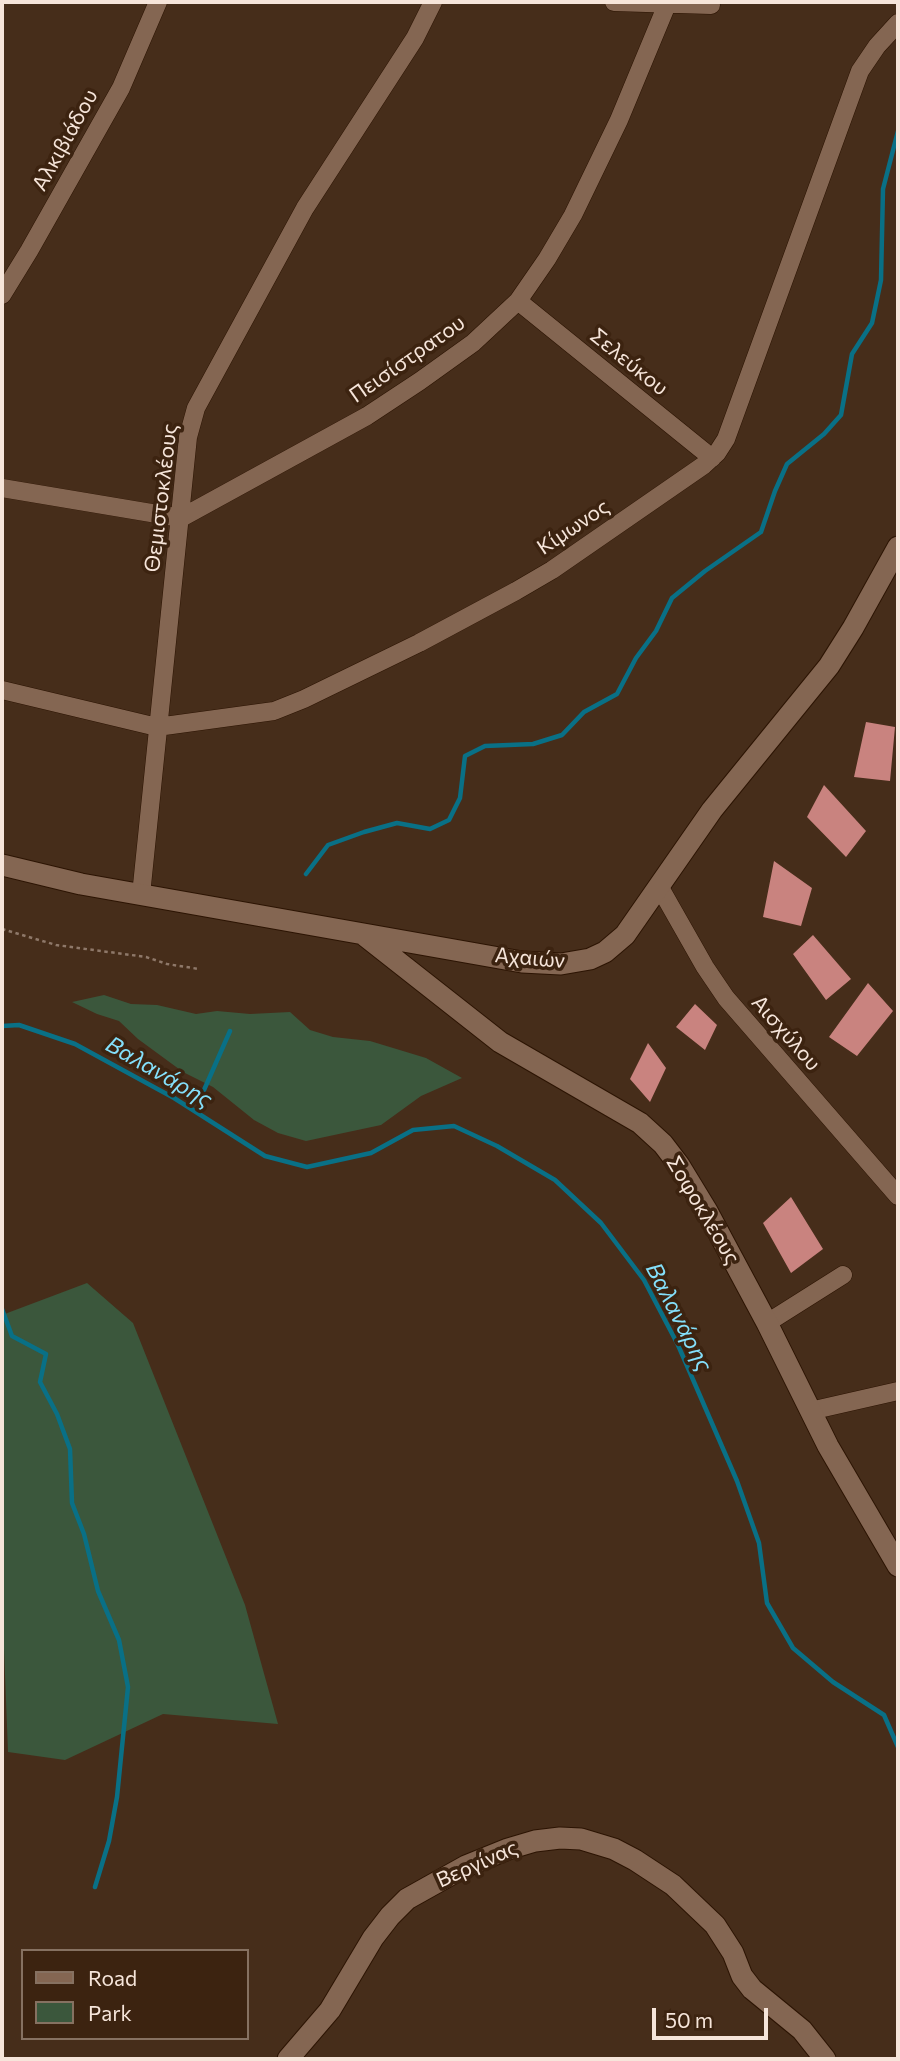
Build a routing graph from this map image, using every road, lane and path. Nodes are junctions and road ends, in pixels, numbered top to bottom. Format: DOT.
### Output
graph roads {
  1 [pos="158,2"];
  2 [pos="433,2"];
  3 [pos="614,2"];
  4 [pos="667,3"];
  5 [pos="711,5"];
  6 [pos="898,23"];
  7 [pos="2,295"];
  8 [pos="519,301"];
  9 [pos="712,458"];
  10 [pos="2,488"];
  11 [pos="181,519"];
  12 [pos="898,547"];
  13 [pos="2,690"];
  14 [pos="157,727"];
  15 [pos="2,865"];
  16 [pos="659,886"];
  17 [pos="141,895"];
  18 [pos="2,929"];
  19 [pos="360,932"];
  20 [pos="199,969"];
  21 [pos="898,1196"];
  22 [pos="843,1275"];
  23 [pos="767,1323"];
  24 [pos="898,1391"];
  25 [pos="810,1411"];
  26 [pos="898,1566"];
  27 [pos="288,2059"];
  28 [pos="825,2059"];
  1 -- 7 [label="street, Αλκιβιάδου"];
  2 -- 11 [label="street, Θεμιστοκλέους"];
  3 -- 4 [label="street"];
  4 -- 5 [label="street"];
  4 -- 8 [label="street, Πεισίστρατου"];
  6 -- 9 [label="street, Κίμωνος"];
  8 -- 9 [label="street, Σελεύκου"];
  8 -- 11 [label="street, Πεισίστρατου"];
  9 -- 14 [label="street, Κίμωνος"];
  10 -- 11 [label="street"];
  11 -- 14 [label="street, Θεμιστοκλέους"];
  12 -- 16 [label="street, Αχαιών"];
  13 -- 14 [label="street, Κίμωνος"];
  14 -- 17 [label="street, Θεμιστοκλέους"];
  15 -- 17 [label="street, Αχαιών"];
  16 -- 19 [label="street, Αχαιών"];
  16 -- 21 [label="street, Αισχύλου"];
  17 -- 19 [label="street, Αχαιών"];
  18 -- 20 [label="path"];
  19 -- 23 [label="street, Σοφοκλέους"];
  22 -- 23 [label="street"];
  23 -- 25 [label="street, Σοφοκλέους"];
  24 -- 25 [label="street"];
  25 -- 26 [label="street, Σοφοκλέους"];
  27 -- 28 [label="street, Βεργίνας"];
}
